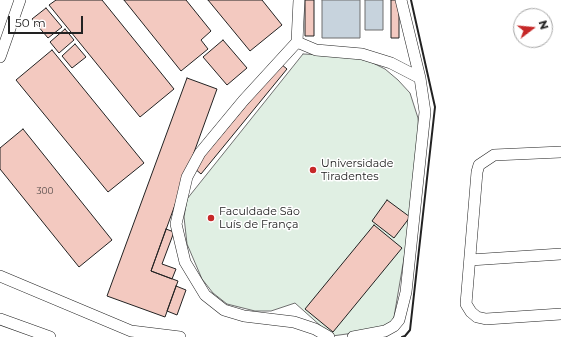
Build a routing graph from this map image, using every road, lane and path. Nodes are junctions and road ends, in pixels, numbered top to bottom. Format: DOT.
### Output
graph roads {
  1 [pos="20,0"];
  2 [pos="300,0"];
  3 [pos="401,0"];
  4 [pos="297,42"];
  5 [pos="0,57"];
  6 [pos="420,78"];
  7 [pos="561,152"];
  8 [pos="561,254"];
  9 [pos="470,260"];
  10 [pos="0,276"];
  11 [pos="561,314"];
  12 [pos="0,319"];
  13 [pos="130,334"];
  14 [pos="50,337"];
  15 [pos="180,337"];
  16 [pos="330,337"];
  17 [pos="352,337"];
  1 -- 5 [label="lane"];
  2 -- 4 [label="lane"];
  3 -- 6 [label="lane"];
  4 -- 6 [label="lane"];
  4 -- 16 [label="lane"];
  6 -- 17 [label="lane"];
  7 -- 9 [label="lane"];
  8 -- 9 [label="lane"];
  9 -- 11 [label="lane"];
  10 -- 13 [label="lane"];
  12 -- 14 [label="lane"];
  13 -- 15 [label="lane"];
}
